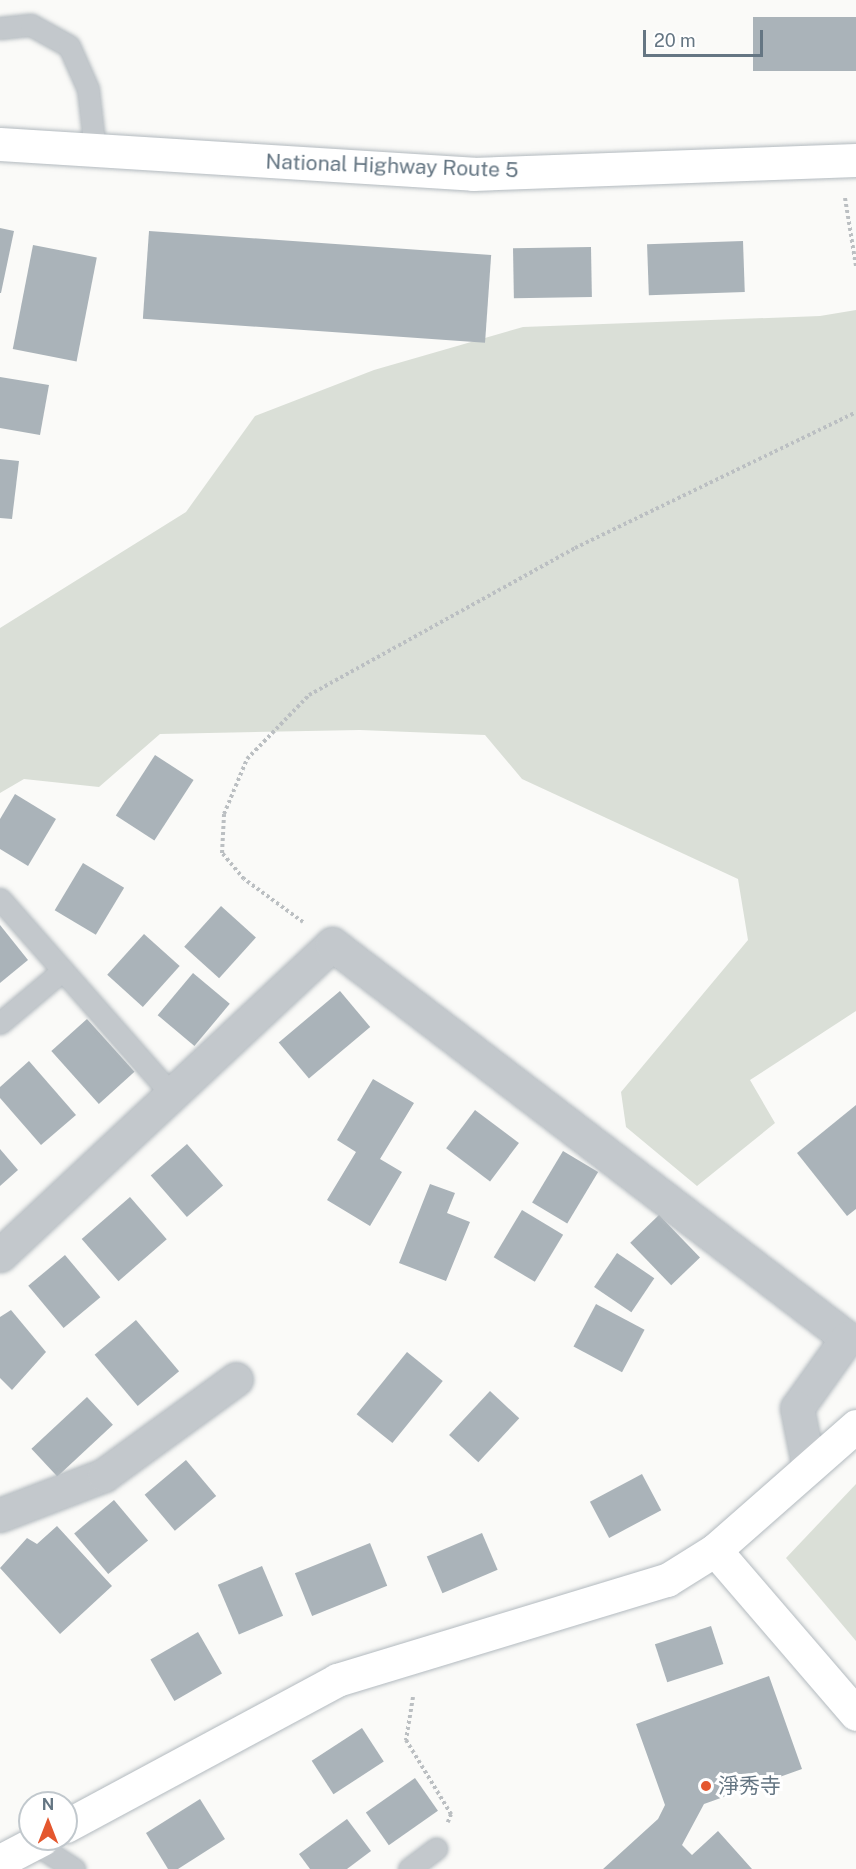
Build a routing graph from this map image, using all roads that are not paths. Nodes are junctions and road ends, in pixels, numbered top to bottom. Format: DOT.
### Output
graph roads {
  1 [pos="0,28"];
  2 [pos="0,144"];
  3 [pos="95,150"];
  4 [pos="848,161"];
  5 [pos="0,899"];
  6 [pos="63,970"];
  7 [pos="0,1023"];
  8 [pos="174,1097"];
  9 [pos="0,1255"];
  10 [pos="236,1379"];
  11 [pos="856,1426"];
  12 [pos="808,1468"];
  13 [pos="0,1515"];
  14 [pos="715,1550"];
  15 [pos="856,1714"];
  16 [pos="78,1820"];
  17 [pos="436,1849"];
  18 [pos="19,1851"];
  19 [pos="51,1851"];
  20 [pos="0,1861"];
  21 [pos="74,1869"];
  22 [pos="409,1869"];
  1 -- 3 [label="lane"];
  2 -- 3 [label="main road, National Highway Route 5"];
  3 -- 4 [label="main road, National Highway Route 5"];
  5 -- 6 [label="lane"];
  6 -- 7 [label="lane"];
  6 -- 8 [label="lane"];
  8 -- 9 [label="street"];
  8 -- 12 [label="street"];
  10 -- 13 [label="street"];
  11 -- 12 [label="main road"];
  12 -- 14 [label="main road"];
  14 -- 15 [label="main road"];
  14 -- 16 [label="main road"];
  17 -- 22 [label="lane"];
  18 -- 20 [label="main road"];
  19 -- 21 [label="lane"];
}
